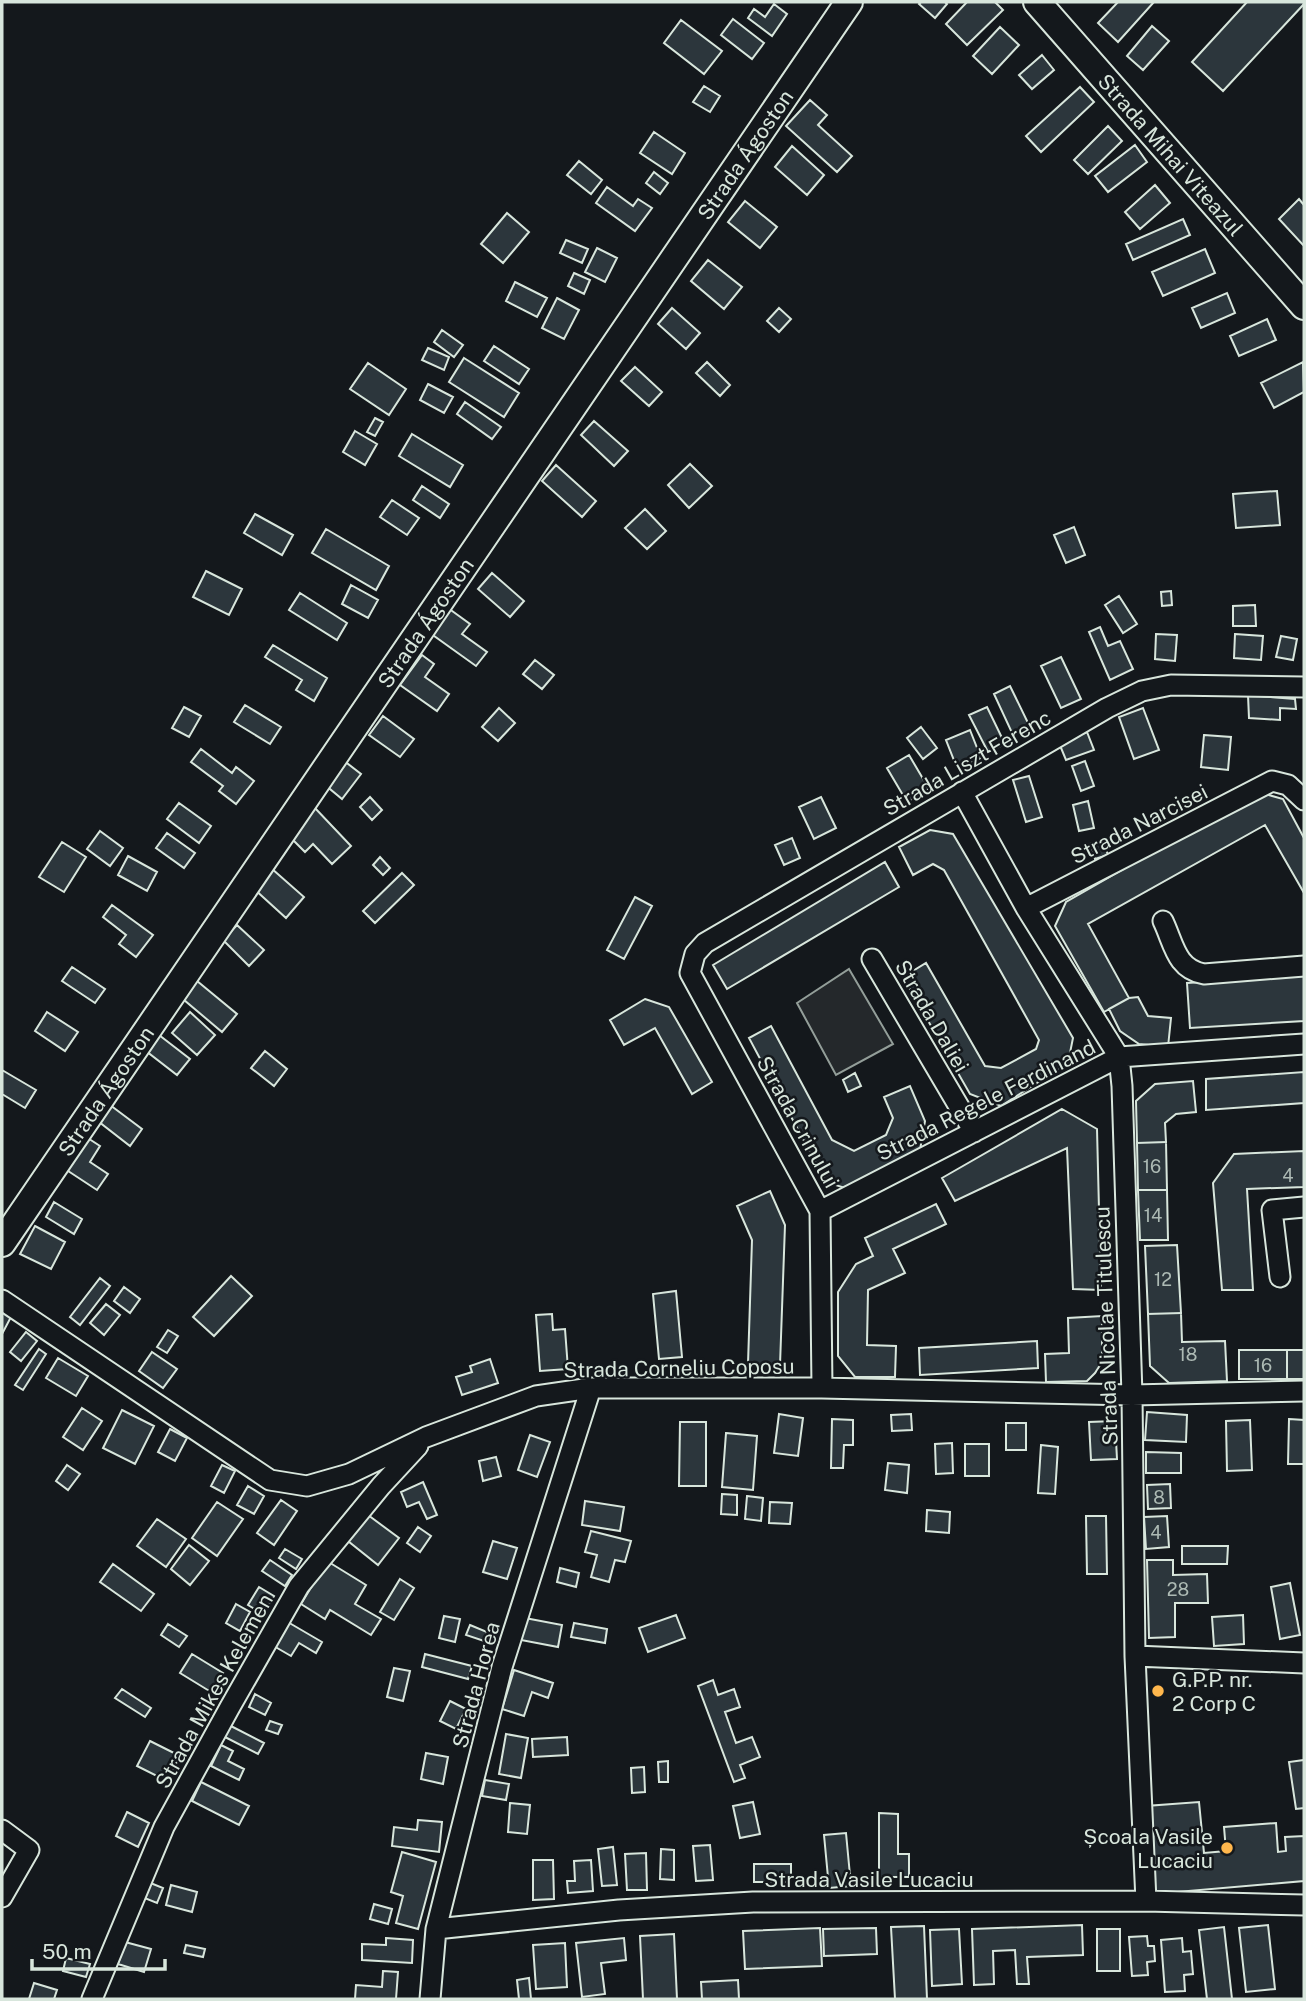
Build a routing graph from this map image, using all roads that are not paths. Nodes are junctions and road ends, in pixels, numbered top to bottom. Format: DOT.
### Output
graph roads {
  1 [pos="849,2"];
  2 [pos="1037,2"];
  3 [pos="1304,306"];
  4 [pos="1304,687"];
  5 [pos="962,792"];
  6 [pos="1304,800"];
  7 [pos="1026,908"];
  8 [pos="1163,921"];
  9 [pos="872,959"];
  10 [pos="1304,966"];
  11 [pos="690,973"];
  12 [pos="1304,1044"];
  13 [pos="1119,1057"];
  14 [pos="974,1132"];
  15 [pos="1304,1207"];
  16 [pos="820,1211"];
  17 [pos="2,1243"];
  18 [pos="1280,1277"];
  19 [pos="2,1300"];
  20 [pos="591,1388"];
  21 [pos="822,1388"];
  22 [pos="1304,1391"];
  23 [pos="1132,1395"];
  24 [pos="426,1437"];
  25 [pos="1135,1656"];
  26 [pos="1304,1663"];
  27 [pos="2,1830"];
  28 [pos="2,1897"];
  29 [pos="1146,1902"];
  30 [pos="1304,1905"];
  31 [pos="436,1929"];
  32 [pos="92,1999"];
  33 [pos="430,1999"];
  1 -- 17 [label="main road, Strada Ágoston"];
  2 -- 3 [label="main road, Strada Mihai Viteazul"];
  4 -- 5 [label="street, Strada Liszt Ferenc"];
  5 -- 7 [label="street, Strada Nicolae Titulescu"];
  5 -- 11 [label="street, Strada Liszt Ferenc"];
  6 -- 7 [label="street, Strada Narcisei"];
  7 -- 13 [label="street, Strada Nicolae Titulescu"];
  8 -- 10 [label="street"];
  9 -- 14 [label="street, Strada Daliei"];
  11 -- 16 [label="street, Strada Crinului"];
  12 -- 13 [label="street, Strada Regele Ferdinand"];
  13 -- 14 [label="street, Strada Regele Ferdinand"];
  13 -- 23 [label="street, Strada Nicolae Titulescu"];
  14 -- 16 [label="street, Strada Regele Ferdinand"];
  15 -- 18 [label="street"];
  16 -- 21 [label="street, Strada Crinului"];
  19 -- 24 [label="street, Strada Corneliu Coposu"];
  20 -- 21 [label="street, Strada Corneliu Coposu"];
  20 -- 24 [label="street, Strada Corneliu Coposu"];
  20 -- 31 [label="street, Strada Horea"];
  21 -- 23 [label="street, Strada Corneliu Coposu"];
  22 -- 23 [label="street, Strada Corneliu Coposu"];
  23 -- 25 [label="street, Strada Nicolae Titulescu"];
  24 -- 32 [label="street, Strada Mikes Kelemen"];
  25 -- 26 [label="street"];
  25 -- 29 [label="street, Strada Nicolae Titulescu"];
  27 -- 28 [label="street"];
  29 -- 30 [label="street, Strada Vasile Lucaciu"];
  29 -- 31 [label="street, Strada Vasile Lucaciu"];
  31 -- 33 [label="street, Strada Horea"];
}
